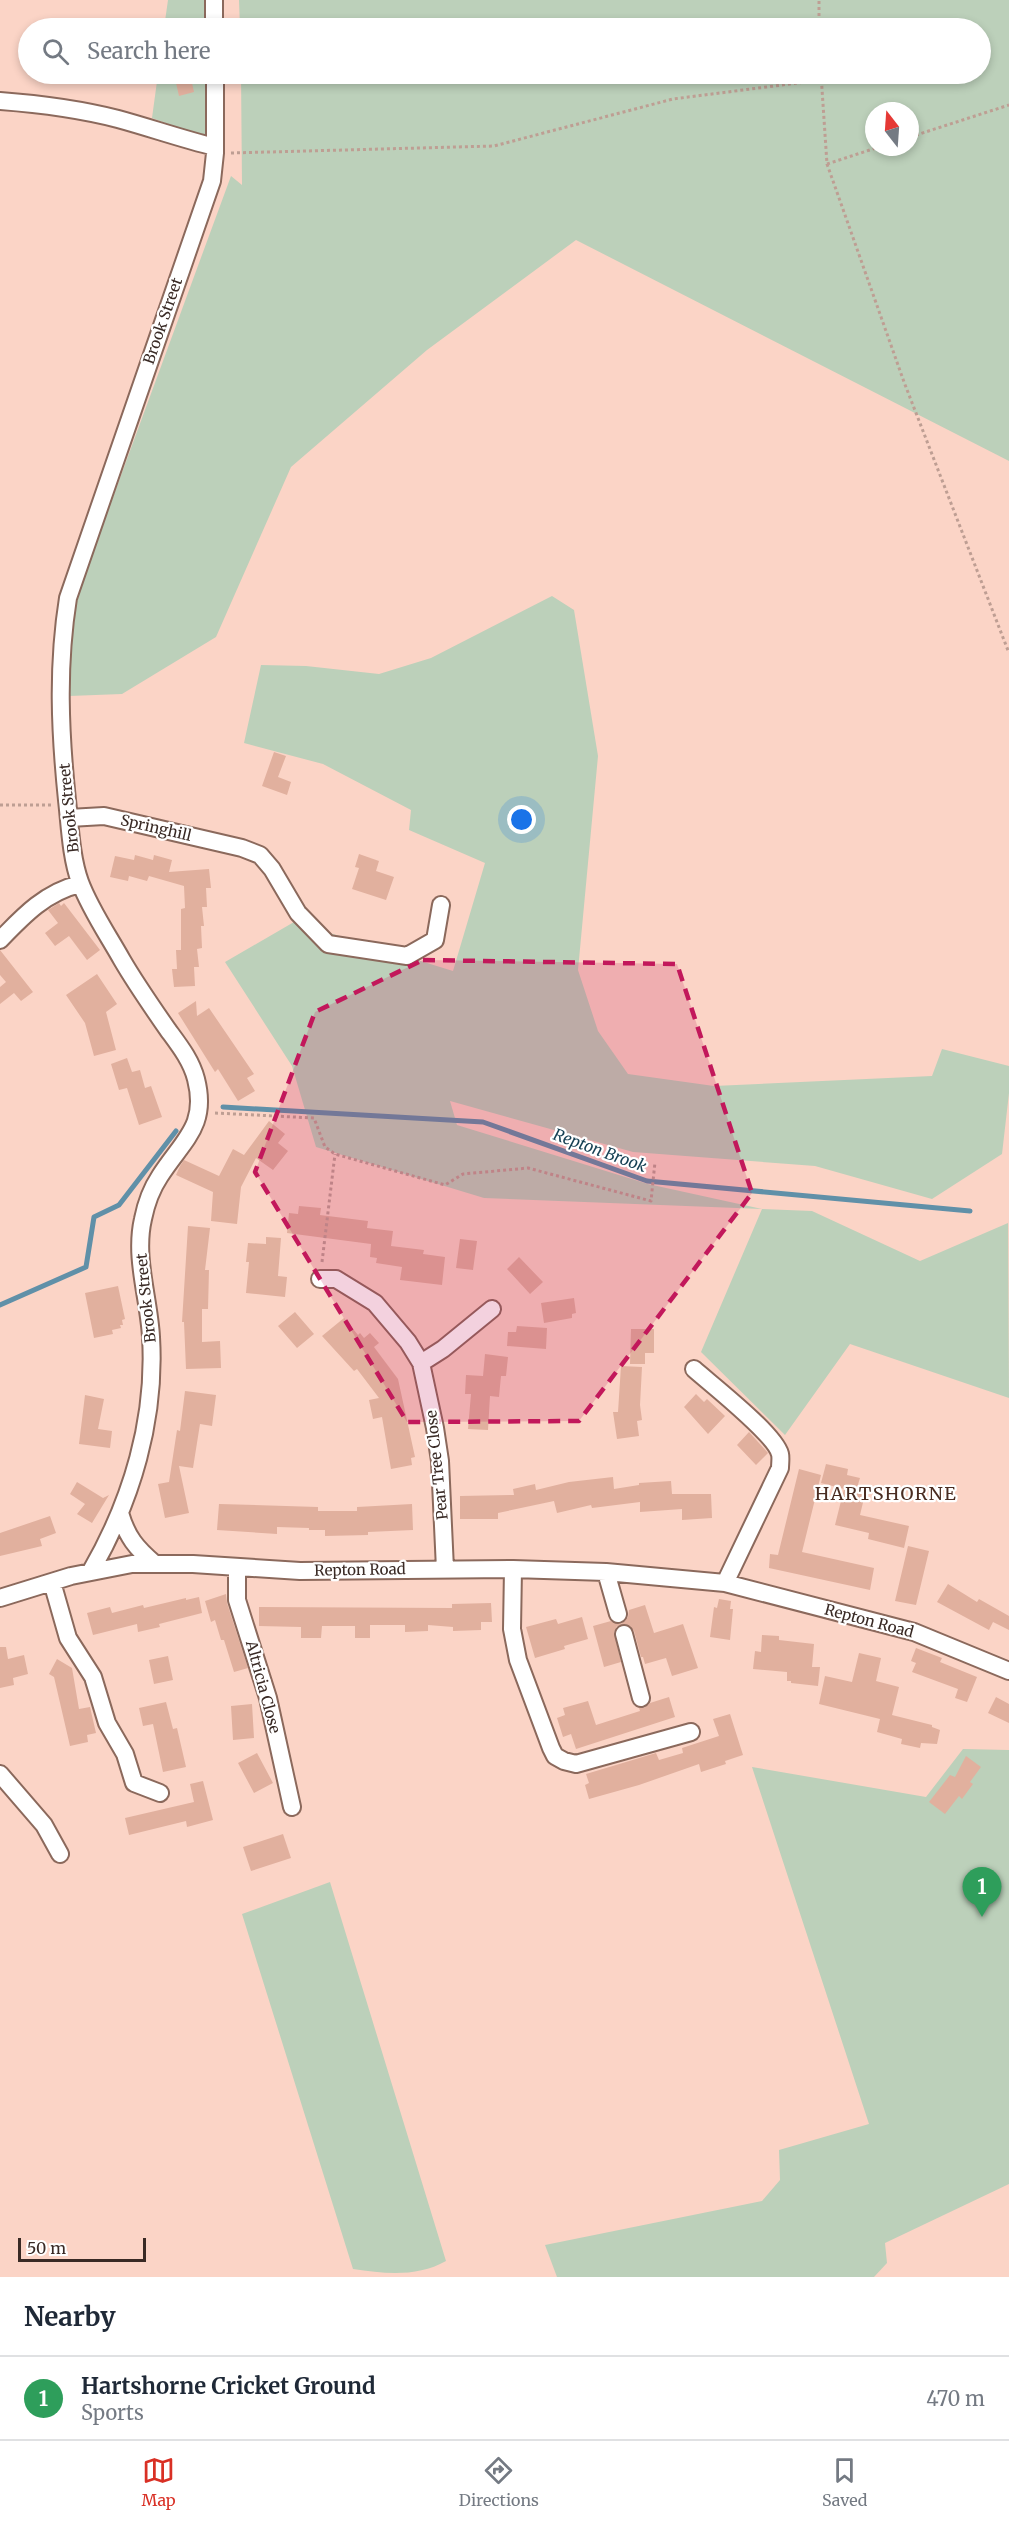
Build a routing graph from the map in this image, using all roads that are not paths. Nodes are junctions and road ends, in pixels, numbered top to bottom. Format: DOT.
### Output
graph roads {
  1 [pos="214,0"];
  2 [pos="214,18"];
  3 [pos="215,84"];
  4 [pos="0,101"];
  5 [pos="215,150"];
  6 [pos="68,812"];
  7 [pos="80,884"];
  8 [pos="441,905"];
  9 [pos="0,940"];
  10 [pos="320,1279"];
  11 [pos="492,1309"];
  12 [pos="421,1363"];
  13 [pos="694,1369"];
  14 [pos="120,1513"];
  15 [pos="155,1564"];
  16 [pos="237,1568"];
  17 [pos="445,1569"];
  18 [pos="513,1569"];
  19 [pos="91,1571"];
  20 [pos="606,1572"];
  21 [pos="52,1582"];
  22 [pos="725,1583"];
  23 [pos="0,1598"];
  24 [pos="618,1614"];
  25 [pos="624,1634"];
  26 [pos="1009,1671"];
  27 [pos="641,1698"];
  28 [pos="691,1732"];
  29 [pos="0,1774"];
  30 [pos="160,1793"];
  31 [pos="292,1807"];
  32 [pos="60,1854"];
  1 -- 2 [label="street"];
  3 -- 5 [label="street, Brook Street"];
  4 -- 5 [label="street"];
  5 -- 6 [label="street, Brook Street"];
  6 -- 7 [label="street, Brook Street"];
  6 -- 8 [label="street, Springhill"];
  7 -- 9 [label="street"];
  7 -- 14 [label="street, Brook Street"];
  10 -- 12 [label="street, Pear Tree Close"];
  11 -- 12 [label="street"];
  12 -- 17 [label="street, Pear Tree Close"];
  13 -- 22 [label="street"];
  14 -- 15 [label="street"];
  14 -- 19 [label="street, Brook Street"];
  15 -- 16 [label="street, Repton Road"];
  15 -- 19 [label="street, Repton Road"];
  16 -- 17 [label="street, Repton Road"];
  16 -- 31 [label="street, Altricia Close"];
  17 -- 18 [label="street, Repton Road"];
  18 -- 20 [label="street, Repton Road"];
  18 -- 28 [label="street"];
  19 -- 21 [label="street, Repton Road"];
  20 -- 22 [label="street, Repton Road"];
  20 -- 24 [label="street"];
  21 -- 23 [label="street, Repton Road"];
  21 -- 30 [label="street"];
  22 -- 26 [label="street, Repton Road"];
  25 -- 27 [label="street"];
  29 -- 32 [label="street"];
}
